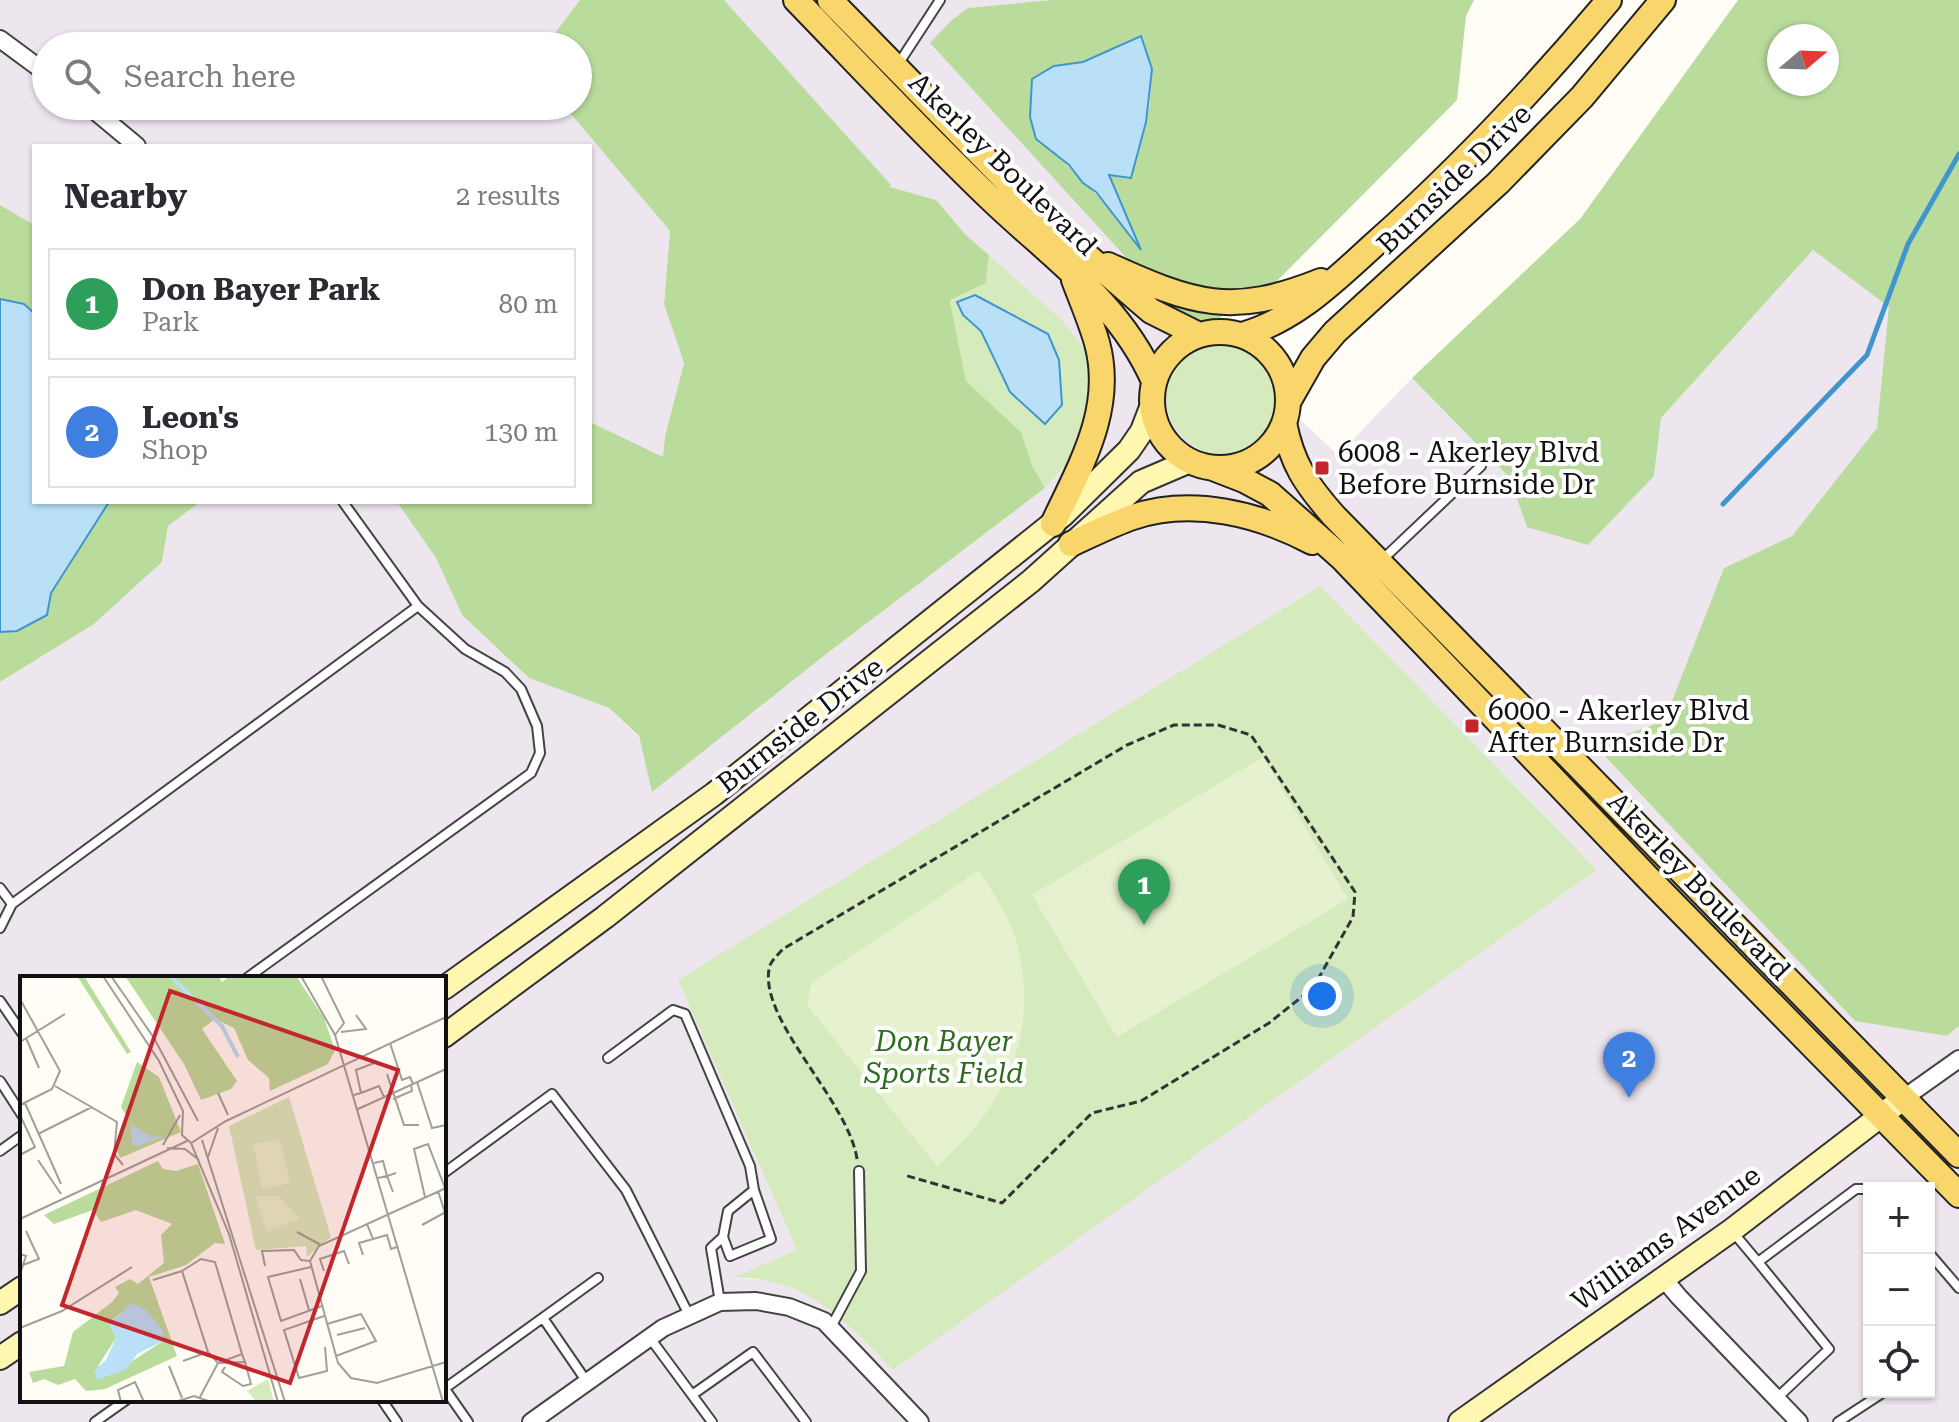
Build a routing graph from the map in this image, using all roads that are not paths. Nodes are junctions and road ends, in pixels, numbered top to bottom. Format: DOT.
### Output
graph roads {
  1 [pos="796,0"];
  2 [pos="830,0"];
  3 [pos="940,0"];
  4 [pos="1609,0"];
  5 [pos="1663,0"];
  6 [pos="0,39"];
  7 [pos="32,63"];
  8 [pos="895,69"];
  9 [pos="106,120"];
  10 [pos="135,144"];
  11 [pos="1079,265"];
  12 [pos="1346,270"];
  13 [pos="1199,335"];
  14 [pos="1242,335"];
  15 [pos="1153,393"];
  16 [pos="1286,413"];
  17 [pos="1201,465"];
  18 [pos="1481,466"];
  19 [pos="344,504"];
  20 [pos="1053,524"];
  21 [pos="1071,544"];
  22 [pos="1342,558"];
  23 [pos="1380,563"];
  24 [pos="418,606"];
  25 [pos="0,888"];
  26 [pos="12,904"];
  27 [pos="0,928"];
  28 [pos="250,976"];
  29 [pos="446,987"];
  30 [pos="0,1001"];
  31 [pos="20,1030"];
  32 [pos="446,1035"];
  33 [pos="608,1058"];
  34 [pos="1959,1059"];
  35 [pos="0,1081"];
  36 [pos="3,1092"];
  37 [pos="1904,1098"];
  38 [pos="20,1113"];
  39 [pos="1881,1116"];
  40 [pos="20,1136"];
  41 [pos="0,1151"];
  42 [pos="1959,1155"];
  43 [pos="859,1171"];
  44 [pos="446,1172"];
  45 [pos="1863,1189"];
  46 [pos="754,1190"];
  47 [pos="1959,1195"];
  48 [pos="1732,1230"];
  49 [pos="723,1237"];
  50 [pos="1930,1254"];
  51 [pos="1758,1262"];
  52 [pos="598,1278"];
  53 [pos="1663,1278"];
  54 [pos="1959,1288"];
  55 [pos="20,1289"];
  56 [pos="720,1302"];
  57 [pos="0,1303"];
  58 [pos="689,1315"];
  59 [pos="543,1318"];
  60 [pos="830,1329"];
  61 [pos="649,1338"];
  62 [pos="20,1344"];
  63 [pos="0,1358"];
  64 [pos="587,1382"];
  65 [pos="446,1388"];
  66 [pos="446,1392"];
  67 [pos="692,1395"];
  68 [pos="1875,1398"];
  69 [pos="1776,1399"];
  70 [pos="123,1402"];
  71 [pos="383,1402"];
  72 [pos="95,1422"];
  73 [pos="397,1422"];
  74 [pos="468,1422"];
  75 [pos="531,1422"];
  76 [pos="712,1422"];
  77 [pos="806,1422"];
  78 [pos="920,1422"];
  79 [pos="1460,1422"];
  80 [pos="1799,1422"];
  81 [pos="1838,1422"];
  1 -- 11 [label="main road, Akerley Boulevard"];
  2 -- 8 [label="main road, Akerley Boulevard"];
  3 -- 8 [label="lane"];
  4 -- 12 [label="main road, Burnside Drive"];
  5 -- 16 [label="main road, Burnside Drive"];
  6 -- 7 [label="street"];
  8 -- 11 [label="main road, Akerley Boulevard"];
  9 -- 10 [label="street"];
  11 -- 12 [label="main road"];
  11 -- 13 [label="main road, Akerley Boulevard"];
  11 -- 15 [label="main road, Akerley Boulevard"];
  11 -- 20 [label="main road"];
  12 -- 14 [label="main road, Burnside Drive"];
  13 -- 14 [label="main road"];
  13 -- 15 [label="main road"];
  14 -- 16 [label="main road"];
  15 -- 17 [label="main road"];
  15 -- 20 [label="main road, Burnside Drive"];
  16 -- 17 [label="main road"];
  16 -- 23 [label="main road, Akerley Boulevard"];
  17 -- 21 [label="main road, Burnside Drive"];
  17 -- 22 [label="main road, Akerley Boulevard"];
  18 -- 23 [label="lane"];
  19 -- 24 [label="lane"];
  20 -- 29 [label="main road, Burnside Drive"];
  21 -- 22 [label="main road"];
  21 -- 32 [label="main road, Burnside Drive"];
  22 -- 39 [label="main road, Akerley Boulevard"];
  23 -- 37 [label="main road, Akerley Boulevard"];
  24 -- 26 [label="lane"];
  24 -- 28 [label="lane"];
  25 -- 26 [label="lane"];
  26 -- 27 [label="lane"];
  30 -- 31 [label="lane"];
  33 -- 46 [label="lane"];
  34 -- 37 [label="street"];
  35 -- 36 [label="lane"];
  36 -- 38 [label="lane"];
  37 -- 39 [label="main road, Williams Avenue"];
  37 -- 42 [label="main road, Akerley Boulevard"];
  39 -- 47 [label="main road, Akerley Boulevard"];
  39 -- 48 [label="main road, Williams Avenue"];
  40 -- 41 [label="lane"];
  43 -- 60 [label="lane"];
  44 -- 58 [label="lane"];
  45 -- 51 [label="lane"];
  46 -- 49 [label="lane"];
  46 -- 49 [label="lane"];
  48 -- 51 [label="lane"];
  48 -- 53 [label="main road, Williams Avenue"];
  49 -- 56 [label="lane"];
  50 -- 54 [label="lane"];
  51 -- 69 [label="lane"];
  52 -- 59 [label="lane"];
  53 -- 69 [label="street"];
  53 -- 79 [label="main road, Williams Avenue"];
  55 -- 57 [label="main road"];
  56 -- 58 [label="street"];
  56 -- 60 [label="street"];
  58 -- 61 [label="street"];
  59 -- 64 [label="lane"];
  59 -- 65 [label="lane"];
  60 -- 78 [label="street"];
  61 -- 64 [label="street"];
  61 -- 67 [label="lane"];
  62 -- 63 [label="main road"];
  64 -- 75 [label="street"];
  66 -- 74 [label="lane"];
  67 -- 76 [label="lane"];
  67 -- 77 [label="lane"];
  68 -- 81 [label="lane"];
  69 -- 80 [label="street"];
  70 -- 72 [label="lane"];
  71 -- 73 [label="lane"];
}
